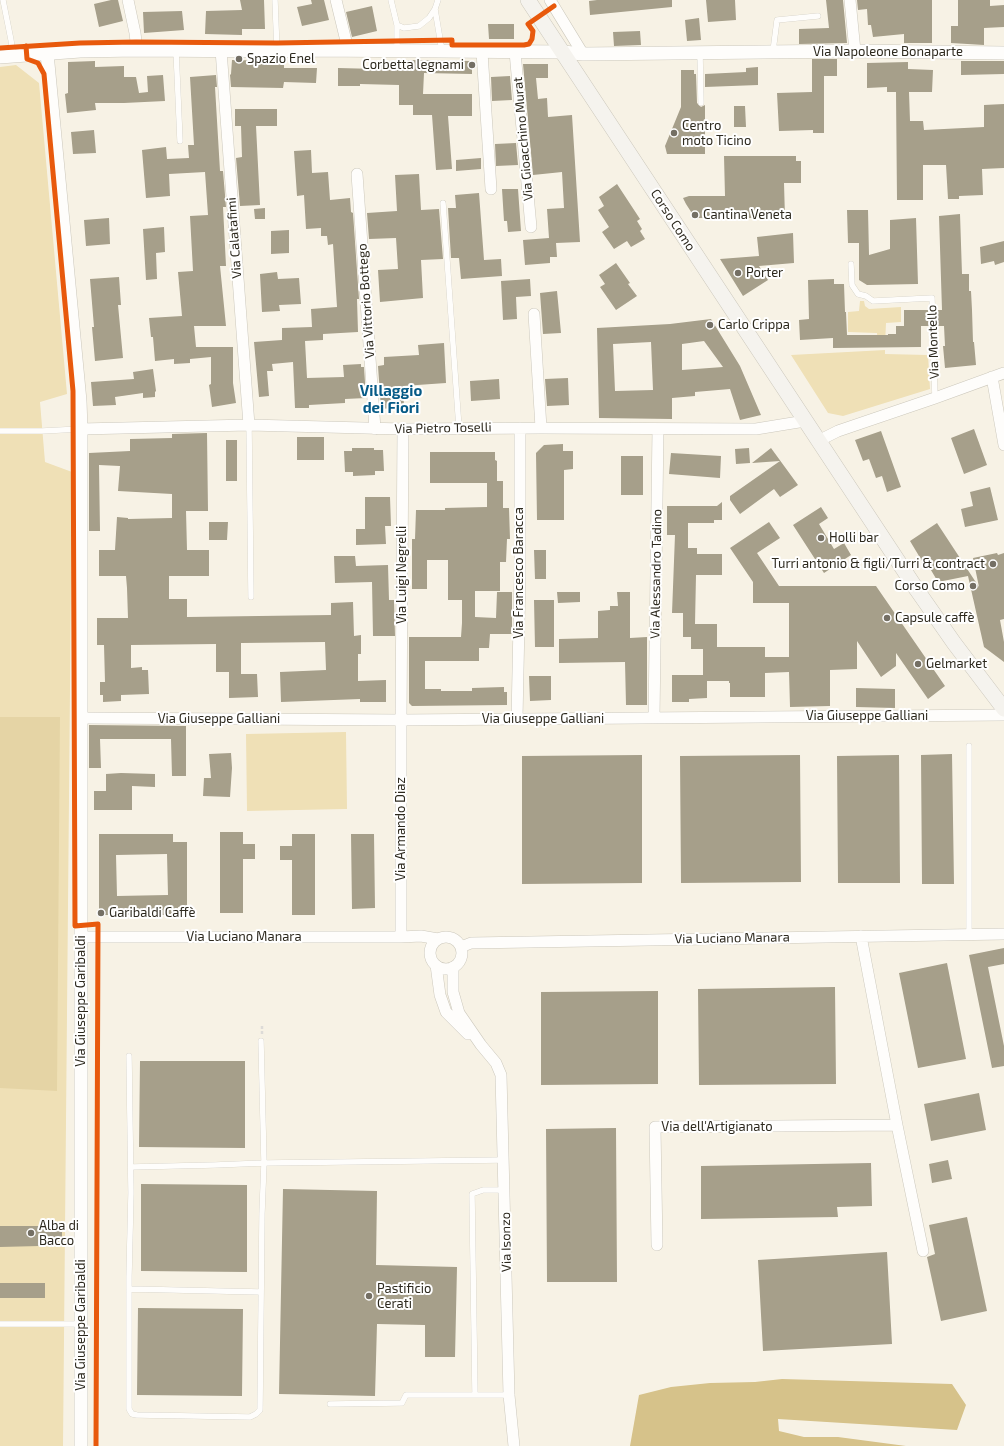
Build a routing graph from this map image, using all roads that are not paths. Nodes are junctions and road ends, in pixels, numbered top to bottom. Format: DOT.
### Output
graph roads {
  1 [pos="3,0"];
  2 [pos="128,0"];
  3 [pos="275,0"];
  4 [pos="336,0"];
  5 [pos="391,0"];
  6 [pos="438,0"];
  7 [pos="528,0"];
  8 [pos="550,0"];
  9 [pos="850,0"];
  10 [pos="435,10"];
  11 [pos="818,16"];
  12 [pos="397,25"];
  13 [pos="137,50"];
  14 [pos="176,50"];
  15 [pos="221,50"];
  16 [pos="346,50"];
  17 [pos="277,51"];
  18 [pos="397,51"];
  19 [pos="773,51"];
  20 [pos="855,51"];
  21 [pos="442,52"];
  22 [pos="482,52"];
  23 [pos="515,52"];
  24 [pos="563,52"];
  25 [pos="700,52"];
  26 [pos="47,53"];
  27 [pos="1004,53"];
  28 [pos="584,54"];
  29 [pos="6,56"];
  30 [pos="701,102"];
  31 [pos="180,141"];
  32 [pos="357,174"];
  33 [pos="491,189"];
  34 [pos="443,203"];
  35 [pos="531,227"];
  36 [pos="851,264"];
  37 [pos="534,314"];
  38 [pos="1004,373"];
  39 [pos="992,377"];
  40 [pos="935,398"];
  41 [pos="806,421"];
  42 [pos="249,425"];
  43 [pos="375,428"];
  44 [pos="458,428"];
  45 [pos="520,428"];
  46 [pos="541,428"];
  47 [pos="81,429"];
  48 [pos="403,429"];
  49 [pos="658,429"];
  50 [pos="0,431"];
  51 [pos="818,441"];
  52 [pos="1004,445"];
  53 [pos="251,596"];
  54 [pos="1004,709"];
  55 [pos="1004,715"];
  56 [pos="82,718"];
  57 [pos="654,718"];
  58 [pos="517,719"];
  59 [pos="400,720"];
  60 [pos="969,746"];
  61 [pos="969,934"];
  62 [pos="1004,934"];
  63 [pos="861,936"];
  64 [pos="81,937"];
  65 [pos="404,937"];
  66 [pos="438,939"];
  67 [pos="461,948"];
  68 [pos="430,954"];
  69 [pos="436,966"];
  70 [pos="453,967"];
  71 [pos="261,1041"];
  72 [pos="481,1045"];
  73 [pos="129,1056"];
  74 [pos="897,1125"];
  75 [pos="504,1160"];
  76 [pos="264,1163"];
  77 [pos="131,1167"];
  78 [pos="505,1190"];
  79 [pos="657,1245"];
  80 [pos="923,1251"];
  81 [pos="129,1289"];
  82 [pos="261,1292"];
  83 [pos="0,1324"];
  84 [pos="81,1324"];
  85 [pos="475,1394"];
  86 [pos="509,1395"];
  87 [pos="330,1404"];
  88 [pos="80,1446"];
  89 [pos="514,1446"];
  1 -- 29 [label="lane, Via Napoleone Bonaparte"];
  2 -- 13 [label="street"];
  3 -- 17 [label="lane"];
  4 -- 16 [label="street"];
  5 -- 12 [label="lane"];
  6 -- 10 [label="lane"];
  7 -- 24 [label="main road, Corso Como"];
  8 -- 28 [label="street"];
  9 -- 20 [label="street"];
  10 -- 12 [label="lane"];
  10 -- 21 [label="lane"];
  11 -- 19 [label="lane"];
  12 -- 18 [label="lane"];
  13 -- 14 [label="street, Via Napoleone Bonaparte"];
  13 -- 26 [label="street, Via Napoleone Bonaparte"];
  14 -- 15 [label="street, Via Napoleone Bonaparte"];
  14 -- 31 [label="lane"];
  15 -- 17 [label="street, Via Napoleone Bonaparte"];
  15 -- 42 [label="street, Via Calatafimi"];
  16 -- 17 [label="street, Via Napoleone Bonaparte"];
  16 -- 18 [label="street, Via Napoleone Bonaparte"];
  18 -- 21 [label="street, Via Napoleone Bonaparte"];
  19 -- 20 [label="street, Via Napoleone Bonaparte"];
  19 -- 25 [label="street, Via Napoleone Bonaparte"];
  20 -- 27 [label="street, Via Napoleone Bonaparte"];
  21 -- 22 [label="street, Via Napoleone Bonaparte"];
  22 -- 23 [label="street, Via Napoleone Bonaparte"];
  22 -- 33 [label="street"];
  23 -- 24 [label="street, Via Napoleone Bonaparte"];
  23 -- 35 [label="street, Via Gioacchino Murat"];
  24 -- 28 [label="street, Via Napoleone Bonaparte"];
  24 -- 41 [label="main road, Corso Como"];
  25 -- 28 [label="street, Via Napoleone Bonaparte"];
  25 -- 30 [label="lane"];
  26 -- 29 [label="street, Via Napoleone Bonaparte"];
  26 -- 47 [label="street, Via Giuseppe Garibaldi"];
  32 -- 43 [label="street, Via Vittorio Bottego"];
  34 -- 44 [label="lane"];
  36 -- 40 [label="lane, Via Montello"];
  37 -- 46 [label="street"];
  38 -- 39 [label="street"];
  39 -- 40 [label="street"];
  39 -- 52 [label="street"];
  40 -- 51 [label="street"];
  41 -- 49 [label="street, Via Pietro Toselli"];
  41 -- 51 [label="main road, Corso Como"];
  42 -- 43 [label="street, Via Pietro Toselli"];
  42 -- 47 [label="street, Via Pietro Toselli"];
  42 -- 53 [label="lane"];
  43 -- 48 [label="street, Via Pietro Toselli"];
  44 -- 45 [label="street, Via Pietro Toselli"];
  44 -- 48 [label="street, Via Pietro Toselli"];
  45 -- 46 [label="street, Via Pietro Toselli"];
  45 -- 58 [label="street, Via Francesco Baracca"];
  46 -- 49 [label="street, Via Pietro Toselli"];
  47 -- 50 [label="lane"];
  47 -- 56 [label="street, Via Giuseppe Garibaldi"];
  48 -- 59 [label="street, Via Luigi Negrelli"];
  49 -- 57 [label="street, Via Alessandro Tadino"];
  51 -- 54 [label="main road, Corso Como"];
  55 -- 57 [label="street, Via Giuseppe Galliani"];
  56 -- 59 [label="street, Via Giuseppe Galliani"];
  56 -- 64 [label="street, Via Giuseppe Garibaldi"];
  57 -- 58 [label="street, Via Giuseppe Galliani"];
  58 -- 59 [label="street, Via Giuseppe Galliani"];
  59 -- 65 [label="street, Via Armando Diaz"];
  60 -- 61 [label="lane"];
  61 -- 62 [label="street, Via Luciano Manara"];
  61 -- 63 [label="street, Via Luciano Manara"];
  63 -- 67 [label="street, Via Luciano Manara"];
  63 -- 74 [label="street"];
  64 -- 65 [label="street, Via Luciano Manara"];
  64 -- 84 [label="street, Via Giuseppe Garibaldi"];
  65 -- 66 [label="street, Via Luciano Manara"];
  65 -- 68 [label="street"];
  66 -- 67 [label="street"];
  66 -- 68 [label="street"];
  67 -- 70 [label="street"];
  68 -- 69 [label="street"];
  69 -- 70 [label="street"];
  69 -- 72 [label="street, Via Isonzo"];
  70 -- 72 [label="street, Via Isonzo"];
  71 -- 76 [label="lane"];
  72 -- 75 [label="street, Via Isonzo"];
  73 -- 77 [label="lane"];
  74 -- 79 [label="street, Via dell'Artigianato"];
  74 -- 80 [label="street"];
  75 -- 76 [label="lane"];
  75 -- 78 [label="street, Via Isonzo"];
  76 -- 77 [label="lane"];
  76 -- 82 [label="lane"];
  77 -- 81 [label="lane"];
  78 -- 85 [label="lane"];
  78 -- 86 [label="street, Via Isonzo"];
  81 -- 82 [label="lane"];
  81 -- 82 [label="lane"];
  83 -- 84 [label="lane"];
  84 -- 88 [label="street, Via Giuseppe Garibaldi"];
  85 -- 86 [label="lane"];
  85 -- 87 [label="lane"];
  86 -- 89 [label="street, Via Isonzo"];
}
